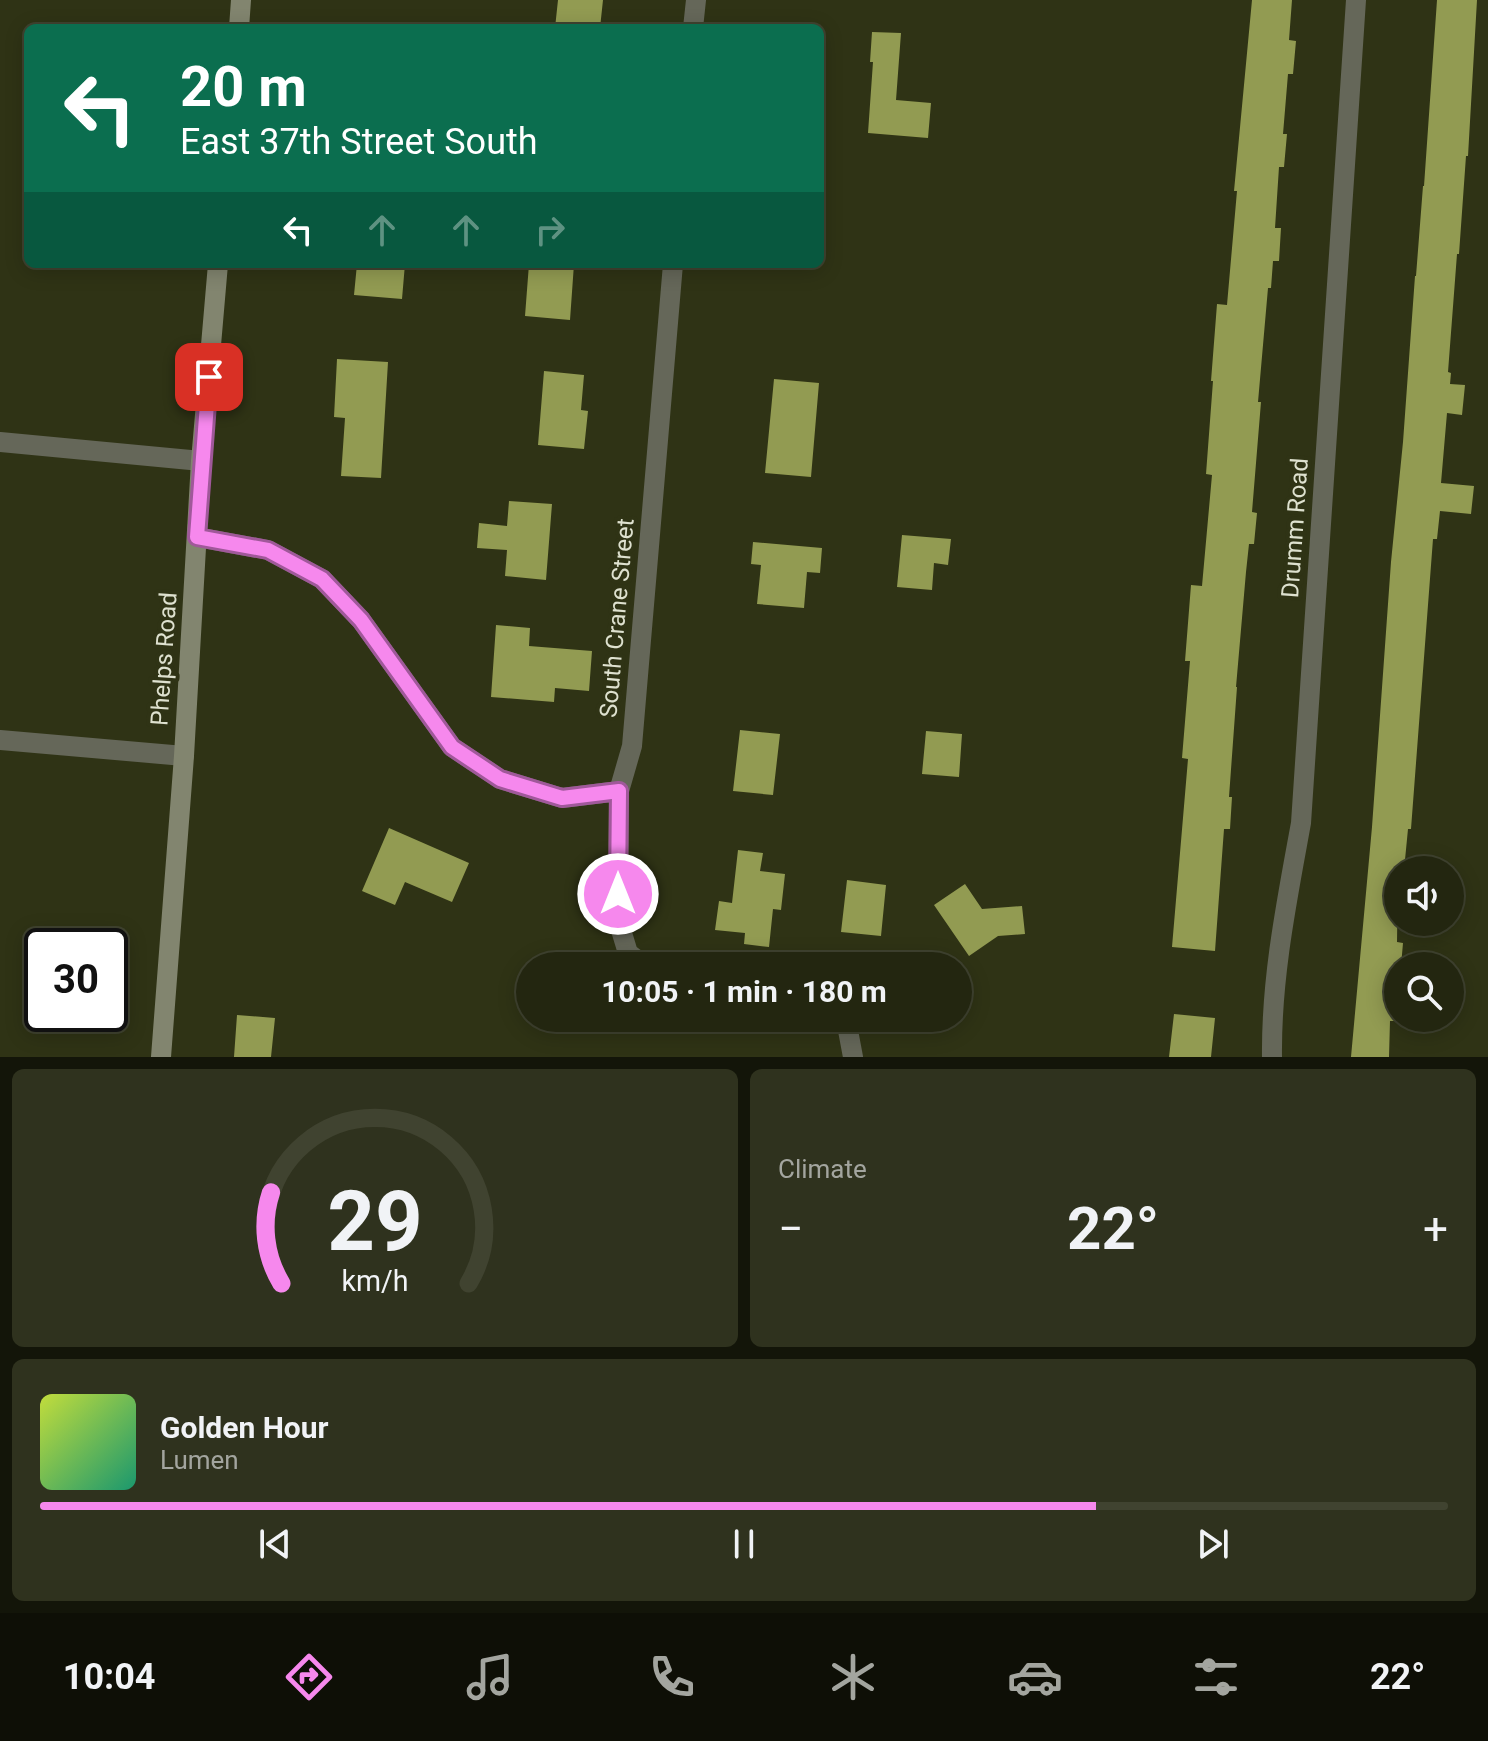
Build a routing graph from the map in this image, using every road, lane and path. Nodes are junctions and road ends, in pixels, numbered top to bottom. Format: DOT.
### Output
graph roads {
  1 [pos="241,0"];
  2 [pos="696,0"];
  3 [pos="1356,0"];
  4 [pos="239,24"];
  5 [pos="693,24"];
  6 [pos="218,268"];
  7 [pos="673,268"];
  8 [pos="0,442"];
  9 [pos="201,461"];
  10 [pos="197,537"];
  11 [pos="0,740"];
  12 [pos="184,756"];
  13 [pos="619,791"];
  14 [pos="628,952"];
  15 [pos="848,1032"];
  16 [pos="161,1057"];
  17 [pos="853,1057"];
  18 [pos="1272,1057"];
  1 -- 4 [label="street"];
  2 -- 5 [label="street"];
  3 -- 18 [label="street, Drumm Road"];
  6 -- 9 [label="street, Phelps Road"];
  7 -- 13 [label="street, South Crane Street"];
  8 -- 9 [label="street"];
  9 -- 10 [label="street, Phelps Road"];
  10 -- 12 [label="street, Phelps Road"];
  10 -- 13 [label="street"];
  11 -- 12 [label="street"];
  12 -- 16 [label="street, Phelps Road"];
  13 -- 14 [label="street, South Crane Street"];
  15 -- 17 [label="street"];
}
